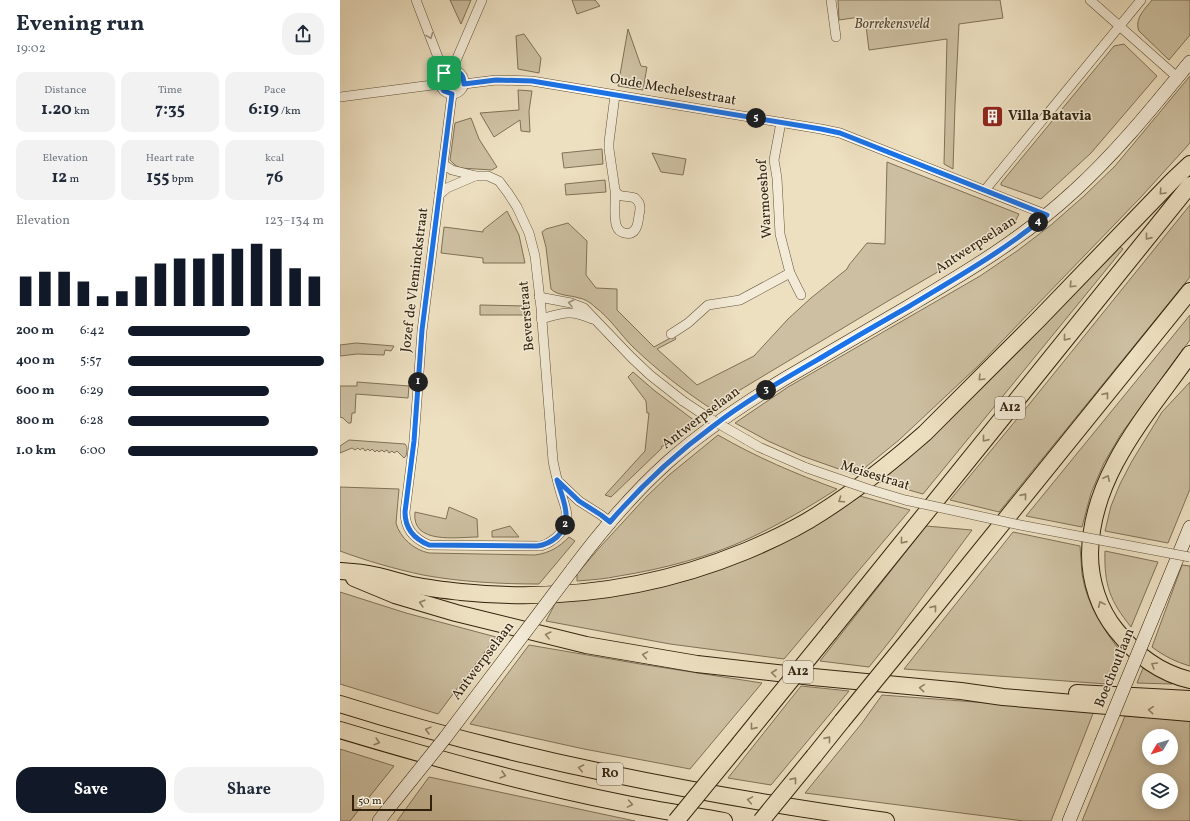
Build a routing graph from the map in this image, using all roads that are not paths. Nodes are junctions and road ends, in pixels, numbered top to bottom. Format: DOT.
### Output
graph roads {
  1 [pos="416,0"];
  2 [pos="482,0"];
  3 [pos="831,0"];
  4 [pos="1090,0"];
  5 [pos="1141,0"];
  6 [pos="1119,27"];
  7 [pos="836,37"];
  8 [pos="1190,62"];
  9 [pos="448,71"];
  10 [pos="1177,77"];
  11 [pos="440,84"];
  12 [pos="464,84"];
  13 [pos="452,94"];
  14 [pos="615,95"];
  15 [pos="340,97"];
  16 [pos="781,122"];
  17 [pos="443,164"];
  18 [pos="1190,164"];
  19 [pos="476,176"];
  20 [pos="1190,185"];
  21 [pos="615,190"];
  22 [pos="985,190"];
  23 [pos="439,195"];
  24 [pos="1047,215"];
  25 [pos="790,273"];
  26 [pos="1190,291"];
  27 [pos="801,294"];
  28 [pos="540,297"];
  29 [pos="541,319"];
  30 [pos="597,321"];
  31 [pos="670,334"];
  32 [pos="1190,354"];
  33 [pos="557,480"];
  34 [pos="405,518"];
  35 [pos="610,522"];
  36 [pos="1190,527"];
  37 [pos="1190,557"];
  38 [pos="340,571"];
  39 [pos="1190,680"];
  40 [pos="961,691"];
  41 [pos="1190,699"];
  42 [pos="340,704"];
  43 [pos="1190,713"];
  44 [pos="340,730"];
  45 [pos="379,821"];
  46 [pos="676,821"];
  47 [pos="724,821"];
  48 [pos="761,821"];
  49 [pos="886,821"];
  50 [pos="1069,821"];
  1 -- 9 [label="street, one-way"];
  2 -- 9 [label="street"];
  3 -- 7 [label="street"];
  4 -- 6 [label="street"];
  5 -- 6 [label="street"];
  6 -- 10 [label="street"];
  6 -- 22 [label="street"];
  8 -- 10 [label="main road, Antwerpselaan"];
  9 -- 11 [label="street"];
  9 -- 12 [label="street"];
  10 -- 24 [label="main road, Antwerpselaan"];
  11 -- 13 [label="street"];
  11 -- 15 [label="street"];
  12 -- 13 [label="street"];
  12 -- 14 [label="street, Oude Mechelsestraat"];
  13 -- 17 [label="street, Jozef de Vleminckstraat"];
  14 -- 16 [label="street, Oude Mechelsestraat"];
  14 -- 21 [label="street"];
  16 -- 22 [label="street, Oude Mechelsestraat"];
  16 -- 25 [label="street, Warmoeshof"];
  17 -- 19 [label="street, Beverstraat"];
  17 -- 23 [label="street, Jozef de Vleminckstraat"];
  18 -- 38 [label="highway, one-way"];
  19 -- 23 [label="street"];
  19 -- 28 [label="street, Beverstraat"];
  20 -- 46 [label="highway, A12, one-way, bridge"];
  21 -- 21 [label="street"];
  22 -- 24 [label="street, Oude Mechelsestraat"];
  23 -- 34 [label="street, Jozef de Vleminckstraat"];
  24 -- 35 [label="main road, Antwerpselaan"];
  25 -- 27 [label="street, Warmoeshof"];
  25 -- 31 [label="street"];
  48 -- 26 [label="highway, one-way, bridge"];
  28 -- 29 [label="street, Beverstraat"];
  30 -- 28 [label="street, Meisestraat, one-way"];
  29 -- 30 [label="street, Meisestraat"];
  29 -- 33 [label="street, Beverstraat"];
  30 -- 37 [label="street, Meisestraat, bridge"];
  39 -- 32 [label="highway, one-way"];
  33 -- 34 [label="street, Beverstraat"];
  33 -- 35 [label="street"];
  35 -- 45 [label="main road, Antwerpselaan, bridge"];
  36 -- 50 [label="main road, Boechoutlaan, bridge"];
  40 -- 38 [label="highway, one-way"];
  40 -- 41 [label="highway"];
  43 -- 40 [label="highway, one-way"];
  49 -- 42 [label="highway, R0, one-way"];
  44 -- 47 [label="highway, R0, one-way"];
}
